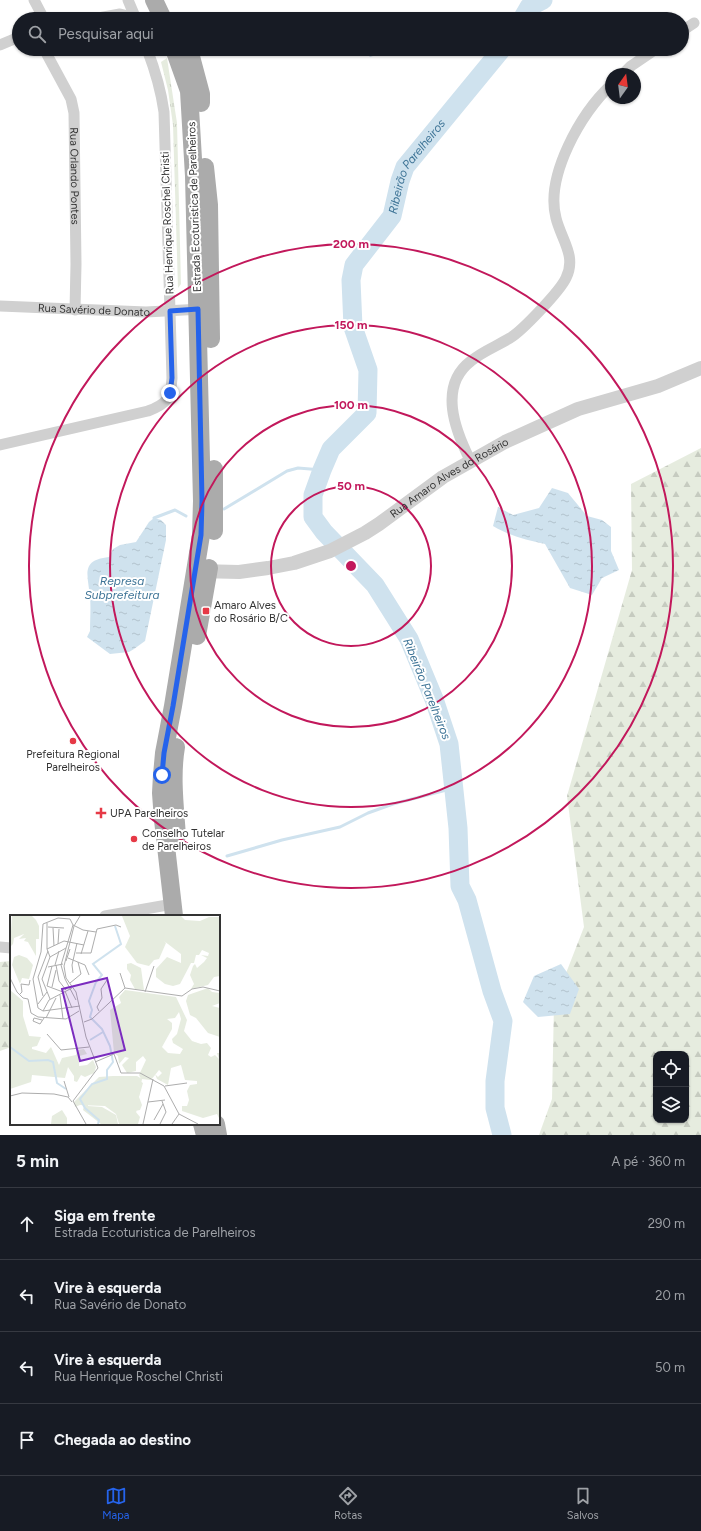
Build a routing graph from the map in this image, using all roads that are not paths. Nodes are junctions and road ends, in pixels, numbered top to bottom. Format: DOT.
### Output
graph roads {
  1 [pos="34,0"];
  2 [pos="128,0"];
  3 [pos="40,12"];
  4 [pos="134,12"];
  5 [pos="694,23"];
  6 [pos="689,26"];
  7 [pos="0,33"];
  8 [pos="9,41"];
  9 [pos="48,56"];
  10 [pos="150,56"];
  11 [pos="176,56"];
  12 [pos="192,56"];
  13 [pos="638,56"];
  14 [pos="646,56"];
  15 [pos="631,66"];
  16 [pos="605,92"];
  17 [pos="0,306"];
  18 [pos="204,309"];
  19 [pos="75,310"];
  20 [pos="170,311"];
  21 [pos="701,368"];
  22 [pos="0,445"];
  23 [pos="470,460"];
  24 [pos="202,571"];
  25 [pos="177,912"];
  26 [pos="123,915"];
  27 [pos="0,947"];
  28 [pos="10,948"];
  29 [pos="202,1125"];
  30 [pos="216,1125"];
  31 [pos="205,1135"];
  32 [pos="218,1135"];
  1 -- 3 [label="street"];
  2 -- 4 [label="street"];
  5 -- 6 [label="street"];
  7 -- 8 [label="street"];
  9 -- 19 [label="street, Rua Orlando Pontes"];
  10 -- 20 [label="street, Rua Henrique Roschel Christi"];
  11 -- 18 [label="main road, Estrada Ecoturistica de Parelheiros"];
  12 -- 18 [label="main road, Estrada Ecoturistica de Parelheiros"];
  13 -- 15 [label="street"];
  14 -- 15 [label="street"];
  16 -- 23 [label="street"];
  17 -- 19 [label="street, Rua Savério de Donato"];
  18 -- 20 [label="street, Rua Savério de Donato"];
  18 -- 24 [label="main road, Estrada Ecoturistica de Parelheiros"];
  19 -- 20 [label="street, Rua Savério de Donato"];
  20 -- 22 [label="street, Rua Henrique Roschel Christi"];
  21 -- 23 [label="street, Rua Amaro Alves do Rosário"];
  23 -- 24 [label="street, Rua Amaro Alves do Rosário"];
  24 -- 25 [label="main road, Estrada Ecoturistica de Parelheiros"];
  25 -- 26 [label="street"];
  27 -- 28 [label="street"];
  29 -- 31 [label="main road"];
  30 -- 32 [label="main road"];
}
